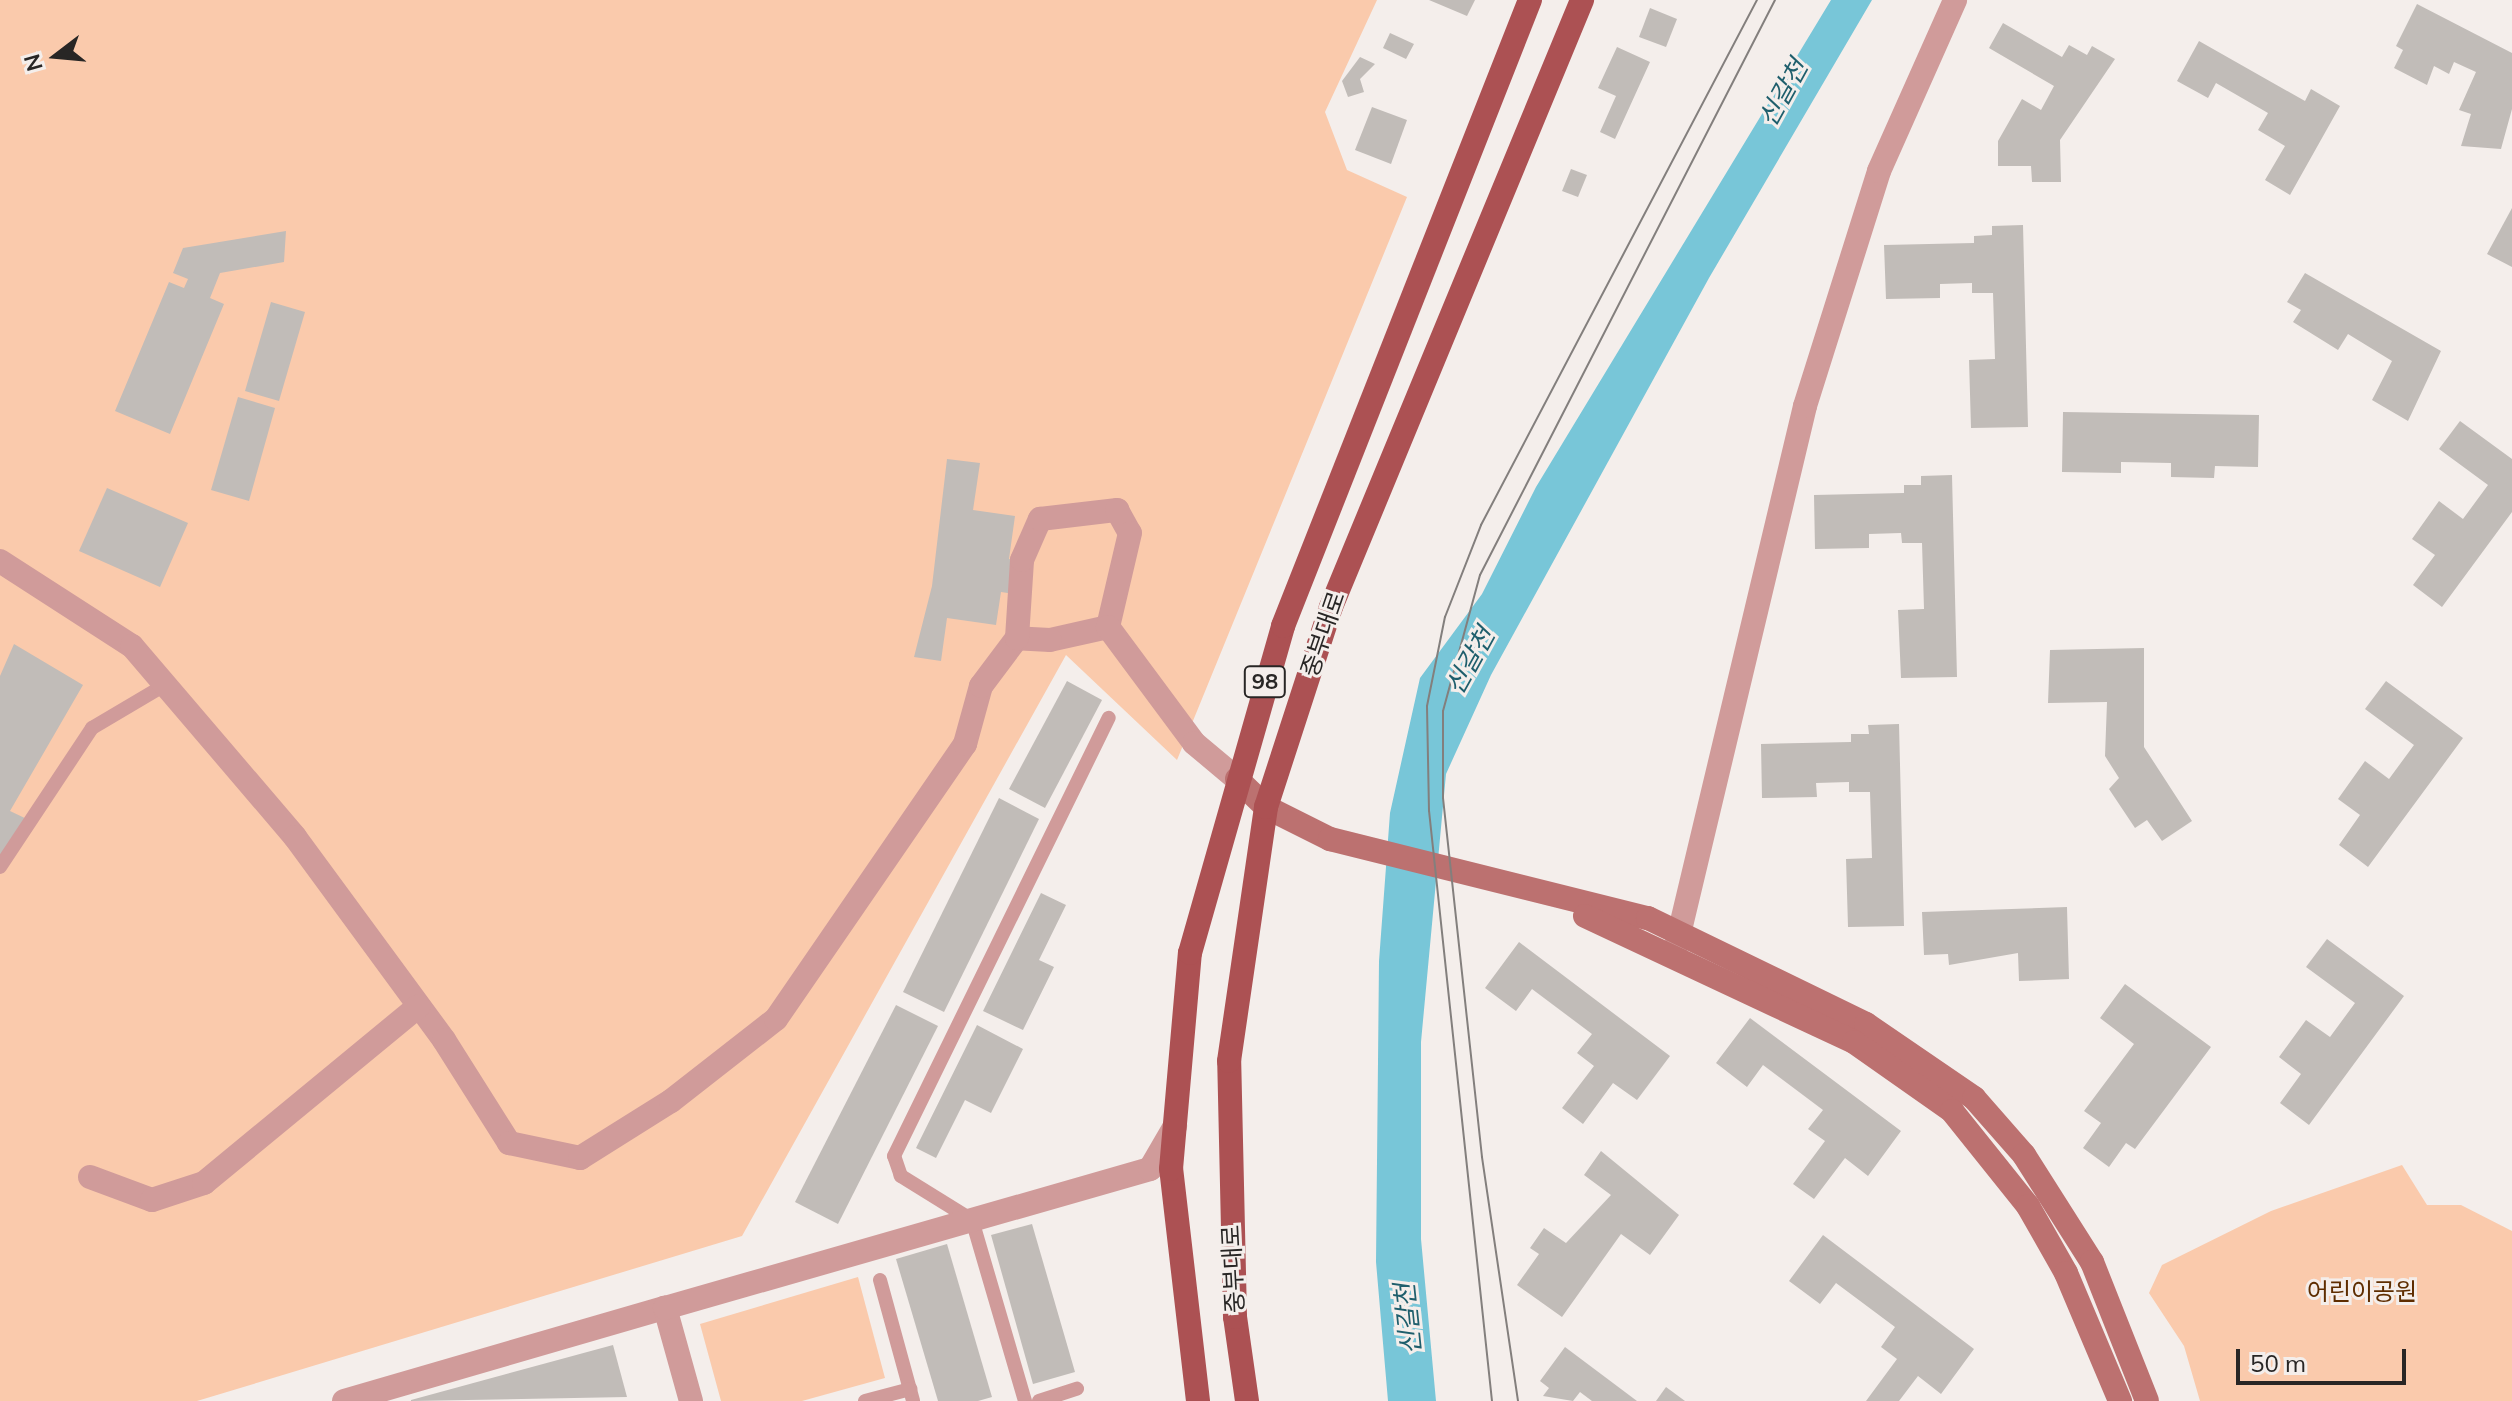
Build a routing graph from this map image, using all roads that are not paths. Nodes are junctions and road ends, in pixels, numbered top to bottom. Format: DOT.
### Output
graph roads {
  1 [pos="1530,0"];
  2 [pos="1582,0"];
  3 [pos="1955,0"];
  4 [pos="0,561"];
  5 [pos="1108,627"];
  6 [pos="1017,638"];
  7 [pos="163,686"];
  8 [pos="1109,718"];
  9 [pos="1237,779"];
  10 [pos="1266,807"];
  11 [pos="0,867"];
  12 [pos="1676,943"];
  13 [pos="419,1006"];
  14 [pos="1175,1126"];
  15 [pos="1150,1169"];
  16 [pos="90,1177"];
  17 [pos="1177,1218"];
  18 [pos="972,1220"];
  19 [pos="880,1280"];
  20 [pos="665,1308"];
  21 [pos="1077,1389"];
  22 [pos="912,1395"];
  23 [pos="344,1401"];
  24 [pos="691,1401"];
  25 [pos="865,1401"];
  26 [pos="1025,1401"];
  27 [pos="1039,1401"];
  28 [pos="1198,1401"];
  29 [pos="1247,1401"];
  30 [pos="2120,1401"];
  31 [pos="2147,1401"];
  1 -- 9 [label="main road, 중부대로 / 98"];
  2 -- 10 [label="main road, 중부대로 / 98"];
  3 -- 12 [label="street"];
  4 -- 7 [label="street"];
  5 -- 6 [label="street"];
  5 -- 6 [label="street"];
  5 -- 9 [label="street"];
  6 -- 13 [label="street"];
  7 -- 11 [label="lane"];
  7 -- 13 [label="street"];
  8 -- 18 [label="lane"];
  9 -- 10 [label="street"];
  9 -- 14 [label="main road, 중부대로 / 98"];
  10 -- 12 [label="street"];
  10 -- 29 [label="main road, 중부대로 / 98"];
  12 -- 30 [label="street"];
  12 -- 31 [label="street"];
  13 -- 16 [label="street"];
  14 -- 15 [label="street"];
  14 -- 17 [label="main road, 중부대로 / 98"];
  15 -- 17 [label="street"];
  15 -- 18 [label="street"];
  17 -- 28 [label="main road, 중부대로 / 98"];
  18 -- 20 [label="street"];
  18 -- 26 [label="lane"];
  19 -- 22 [label="lane"];
  20 -- 23 [label="street"];
  20 -- 24 [label="street"];
  21 -- 27 [label="lane"];
  22 -- 25 [label="lane"];
}
